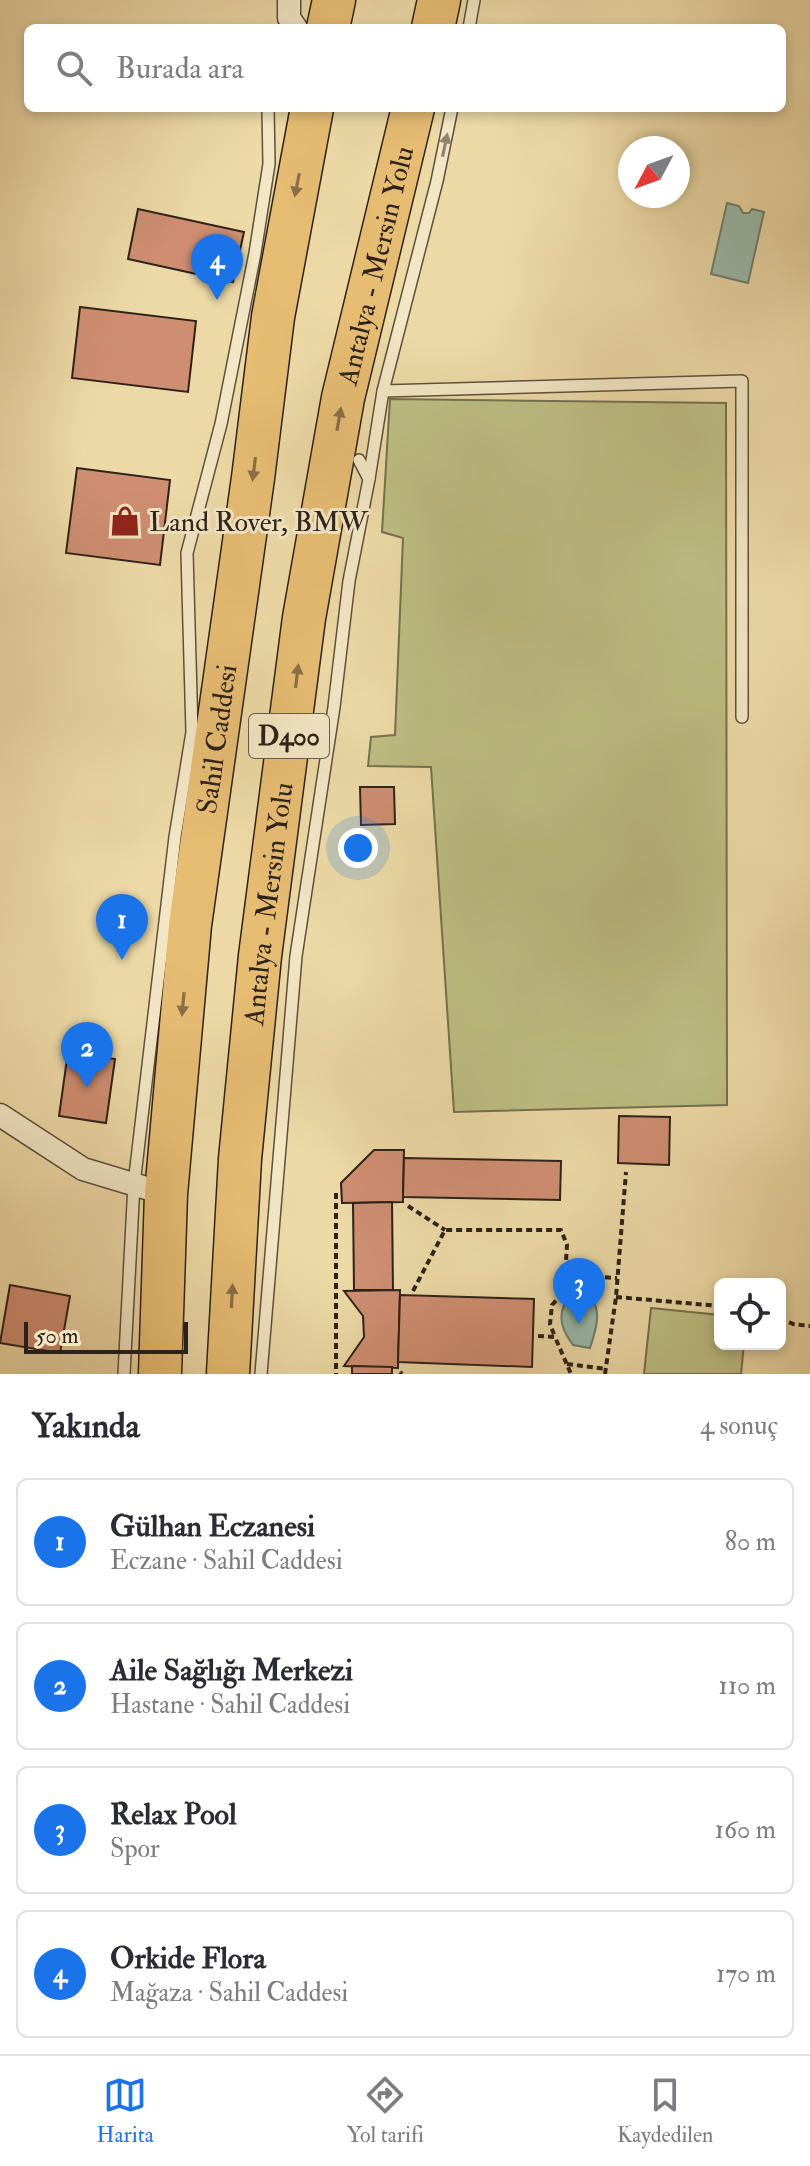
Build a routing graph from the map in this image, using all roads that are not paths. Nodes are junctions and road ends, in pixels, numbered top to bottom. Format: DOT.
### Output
graph roads {
  1 [pos="289,0"];
  2 [pos="334,0"];
  3 [pos="293,24"];
  4 [pos="329,24"];
  5 [pos="268,112"];
  6 [pos="311,112"];
  7 [pos="412,112"];
  8 [pos="451,112"];
  9 [pos="383,391"];
  10 [pos="359,460"];
  11 [pos="369,479"];
  12 [pos="742,717"];
  13 [pos="0,1115"];
  14 [pos="150,1189"];
  15 [pos="124,1374"];
  16 [pos="160,1374"];
  17 [pos="228,1374"];
  18 [pos="261,1374"];
  1 -- 3 [label="street"];
  2 -- 4 [label="highway"];
  5 -- 14 [label="lane"];
  6 -- 14 [label="highway, Sahil Caddesi / D400, one-way"];
  17 -- 7 [label="highway, Antalya - Mersin Yolu / D400, one-way"];
  9 -- 8 [label="lane, one-way"];
  9 -- 11 [label="lane"];
  9 -- 12 [label="lane"];
  10 -- 11 [label="lane"];
  11 -- 18 [label="lane"];
  13 -- 14 [label="street"];
  14 -- 15 [label="lane"];
  14 -- 16 [label="highway, Sahil Caddesi / D400"];
}
